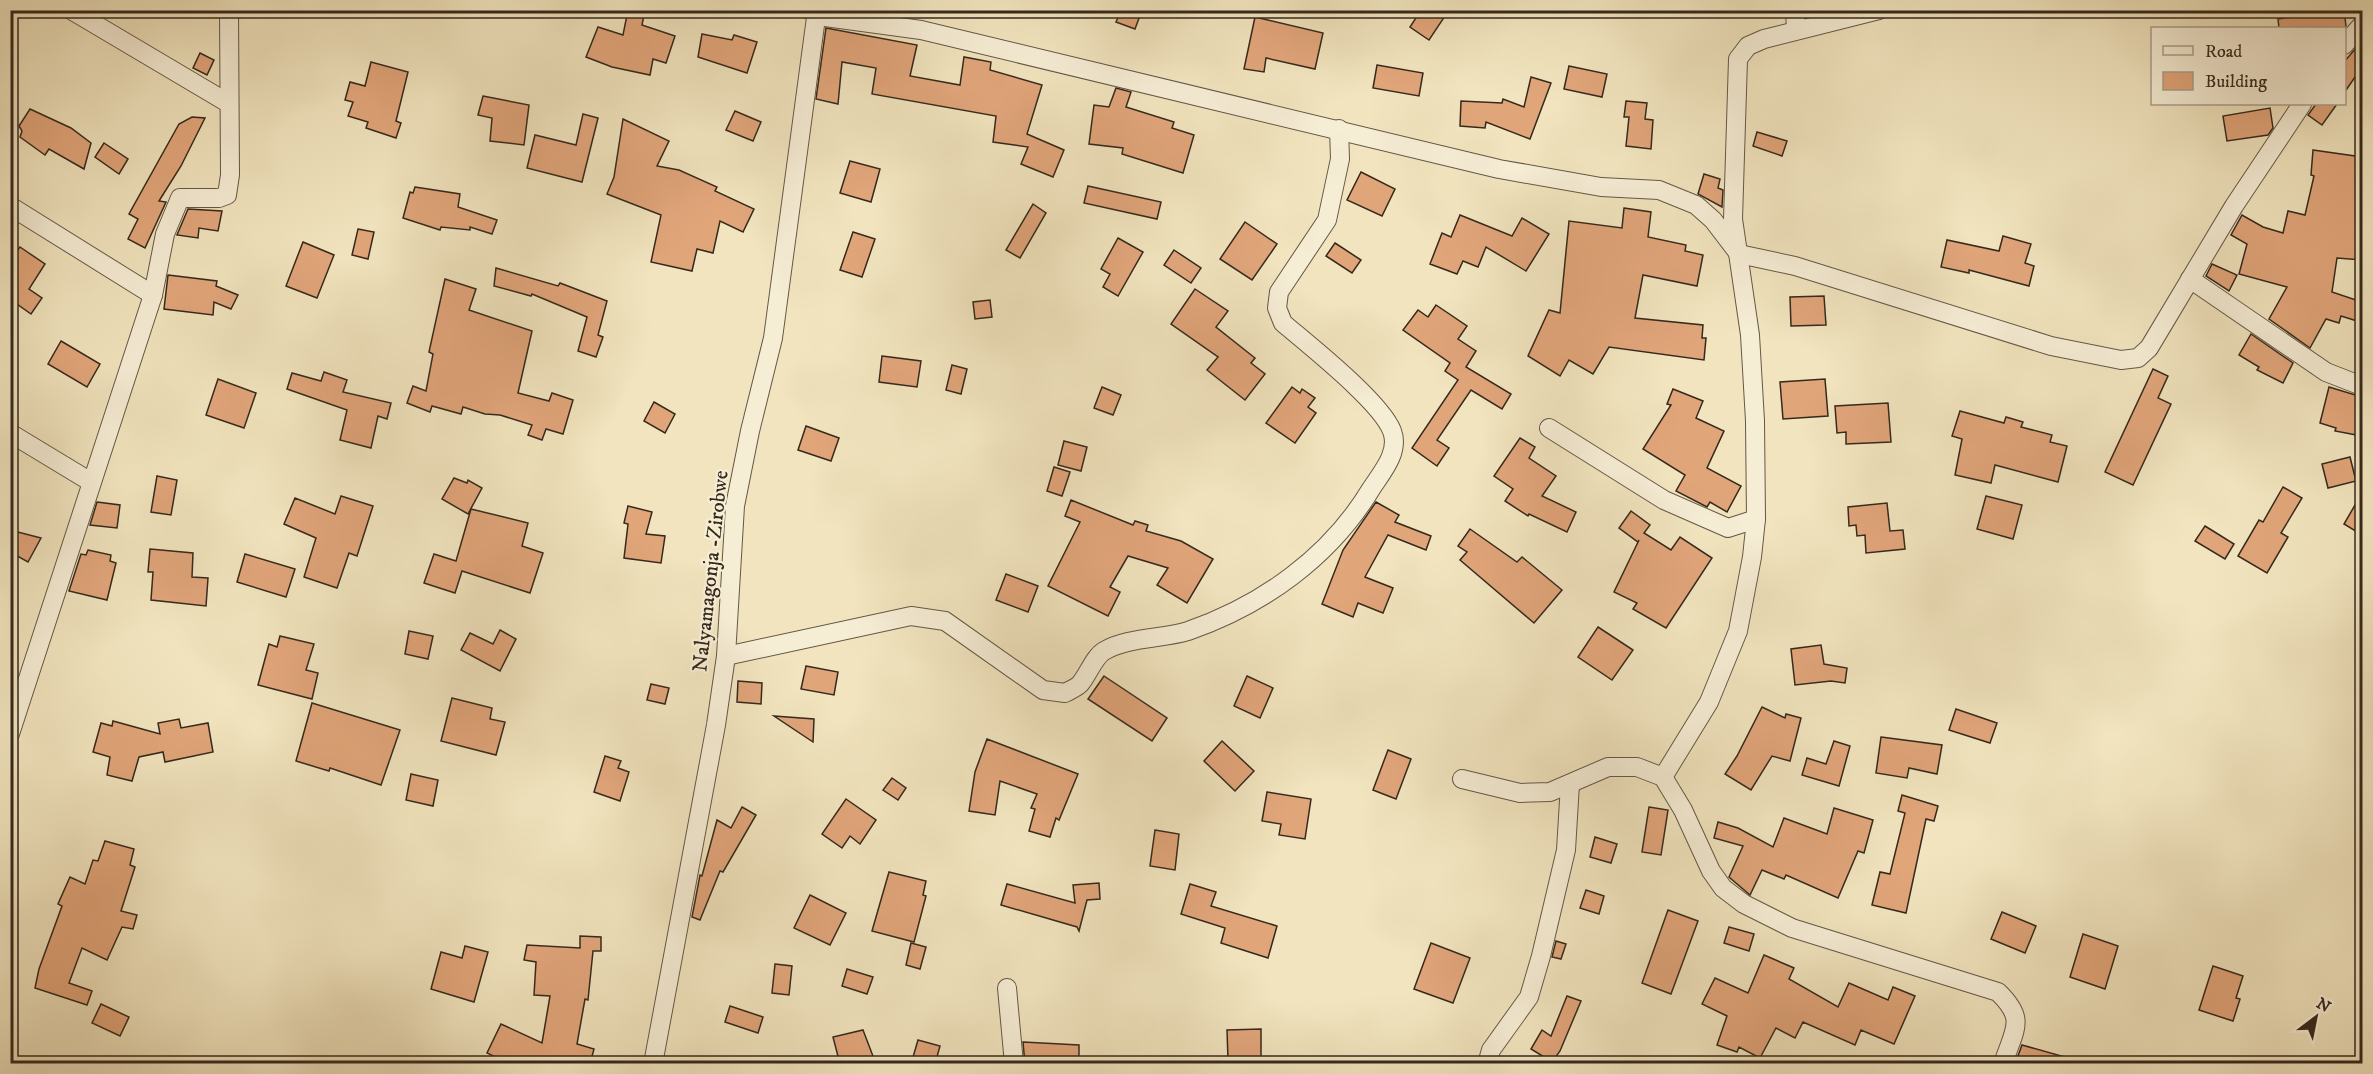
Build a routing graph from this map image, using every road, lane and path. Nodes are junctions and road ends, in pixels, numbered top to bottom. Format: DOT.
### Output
graph roads {
  1 [pos="71,10"];
  2 [pos="229,10"];
  3 [pos="1795,10"];
  4 [pos="1879,10"];
  5 [pos="815,12"];
  6 [pos="2362,25"];
  7 [pos="1796,30"];
  8 [pos="2346,43"];
  9 [pos="228,104"];
  10 [pos="2301,105"];
  11 [pos="1339,129"];
  12 [pos="10,206"];
  13 [pos="1738,254"];
  14 [pos="2190,279"];
  15 [pos="153,295"];
  16 [pos="2362,386"];
  17 [pos="1549,428"];
  18 [pos="10,433"];
  19 [pos="91,482"];
  20 [pos="1755,519"];
  21 [pos="726,657"];
  22 [pos="10,734"];
  23 [pos="1663,777"];
  24 [pos="1462,778"];
  25 [pos="1570,784"];
  26 [pos="1007,988"];
  27 [pos="653,1064"];
  28 [pos="1014,1064"];
  29 [pos="1487,1064"];
  30 [pos="2003,1064"];
  1 -- 9 [label="street"];
  2 -- 9 [label="street"];
  3 -- 7 [label="street"];
  4 -- 7 [label="street"];
  5 -- 11 [label="street"];
  5 -- 21 [label="street, Nalyamagonja -Zirobwe"];
  6 -- 8 [label="street"];
  7 -- 13 [label="street"];
  9 -- 15 [label="street"];
  10 -- 14 [label="street"];
  11 -- 13 [label="street"];
  11 -- 21 [label="street"];
  12 -- 15 [label="street"];
  13 -- 14 [label="street"];
  13 -- 20 [label="street"];
  14 -- 16 [label="street"];
  15 -- 19 [label="street"];
  17 -- 20 [label="street"];
  18 -- 19 [label="street"];
  19 -- 22 [label="street"];
  20 -- 23 [label="street"];
  21 -- 27 [label="street, Nalyamagonja -Zirobwe"];
  23 -- 25 [label="street"];
  23 -- 30 [label="street"];
  24 -- 25 [label="street"];
  25 -- 29 [label="street"];
  26 -- 28 [label="street"];
}
